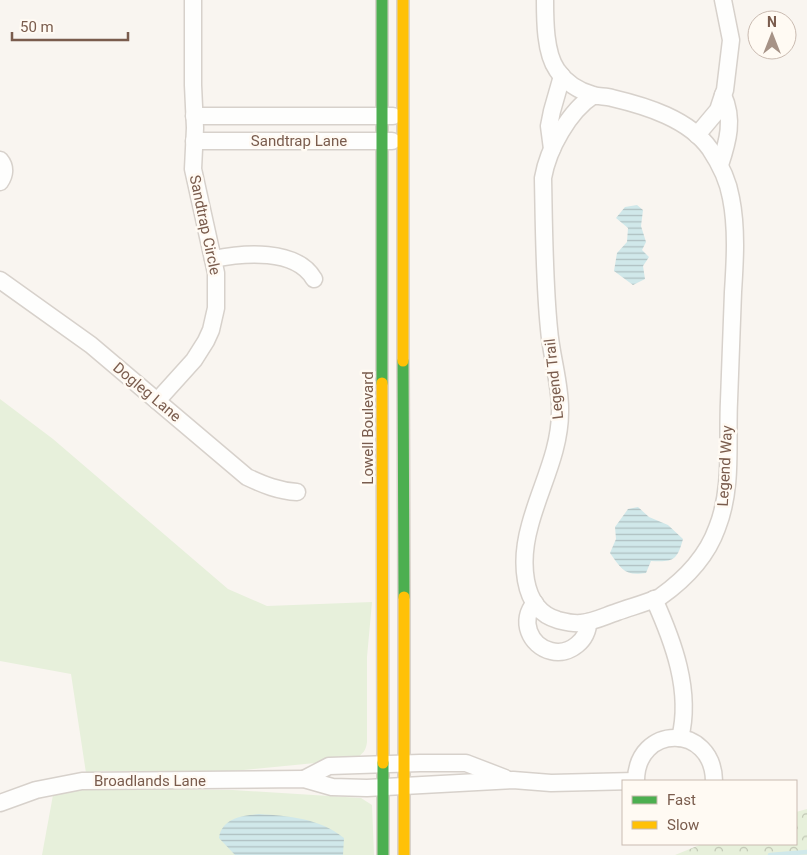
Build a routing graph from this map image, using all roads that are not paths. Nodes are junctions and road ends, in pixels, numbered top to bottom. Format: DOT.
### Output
graph roads {
  1 [pos="193,0"];
  2 [pos="382,0"];
  3 [pos="404,0"];
  4 [pos="545,0"];
  5 [pos="723,0"];
  6 [pos="562,76"];
  7 [pos="594,96"];
  8 [pos="723,96"];
  9 [pos="194,116"];
  10 [pos="382,116"];
  11 [pos="403,116"];
  12 [pos="697,135"];
  13 [pos="194,141"];
  14 [pos="382,141"];
  15 [pos="404,141"];
  16 [pos="552,149"];
  17 [pos="0,160"];
  18 [pos="720,165"];
  19 [pos="0,182"];
  20 [pos="213,259"];
  21 [pos="0,280"];
  22 [pos="314,280"];
  23 [pos="157,401"];
  24 [pos="298,492"];
  25 [pos="654,599"];
  26 [pos="534,603"];
  27 [pos="588,622"];
  28 [pos="680,738"];
  29 [pos="383,764"];
  30 [pos="404,764"];
  31 [pos="304,779"];
  32 [pos="513,780"];
  33 [pos="636,780"];
  34 [pos="714,780"];
  35 [pos="622,781"];
  36 [pos="404,786"];
  37 [pos="383,787"];
  38 [pos="0,803"];
  39 [pos="383,855"];
  40 [pos="404,855"];
  1 -- 9 [label="street, Sandtrap Circle"];
  2 -- 10 [label="main road, Lowell Boulevard"];
  3 -- 11 [label="main road"];
  4 -- 6 [label="street"];
  5 -- 8 [label="street"];
  6 -- 7 [label="street"];
  6 -- 16 [label="street, Legend Trail"];
  7 -- 12 [label="street, Legend Way"];
  7 -- 16 [label="street, Legend Trail"];
  8 -- 12 [label="street"];
  8 -- 18 [label="street"];
  9 -- 10 [label="street, Sandtrap Lane"];
  9 -- 13 [label="street, Sandtrap Circle"];
  10 -- 11 [label="street, Sandtrap Lane"];
  10 -- 14 [label="main road, Lowell Boulevard"];
  11 -- 15 [label="main road"];
  12 -- 18 [label="street, Legend Way"];
  13 -- 14 [label="street, Sandtrap Lane"];
  13 -- 20 [label="street, Sandtrap Circle"];
  14 -- 15 [label="street, Sandtrap Lane"];
  14 -- 29 [label="main road, Lowell Boulevard"];
  15 -- 30 [label="main road"];
  16 -- 26 [label="street, Legend Trail"];
  17 -- 19 [label="street"];
  18 -- 25 [label="street, Legend Way"];
  20 -- 22 [label="street"];
  20 -- 23 [label="street, Sandtrap Circle"];
  21 -- 23 [label="street, Dogleg Lane"];
  23 -- 24 [label="street, Dogleg Lane"];
  25 -- 27 [label="street"];
  25 -- 28 [label="street"];
  26 -- 27 [label="street"];
  26 -- 27 [label="street"];
  28 -- 33 [label="street"];
  28 -- 34 [label="street"];
  29 -- 30 [label="street, Broadlands Lane"];
  29 -- 31 [label="street, Broadlands Lane"];
  29 -- 37 [label="main road, Lowell Boulevard"];
  30 -- 32 [label="street, Broadlands Lane"];
  30 -- 36 [label="main road"];
  31 -- 37 [label="street, Broadlands Lane"];
  31 -- 38 [label="street, Broadlands Lane"];
  32 -- 35 [label="street, Broadlands Lane"];
  32 -- 36 [label="street, Broadlands Lane"];
  36 -- 37 [label="street, Broadlands Lane"];
  36 -- 40 [label="main road"];
  37 -- 39 [label="main road, Lowell Boulevard"];
}
